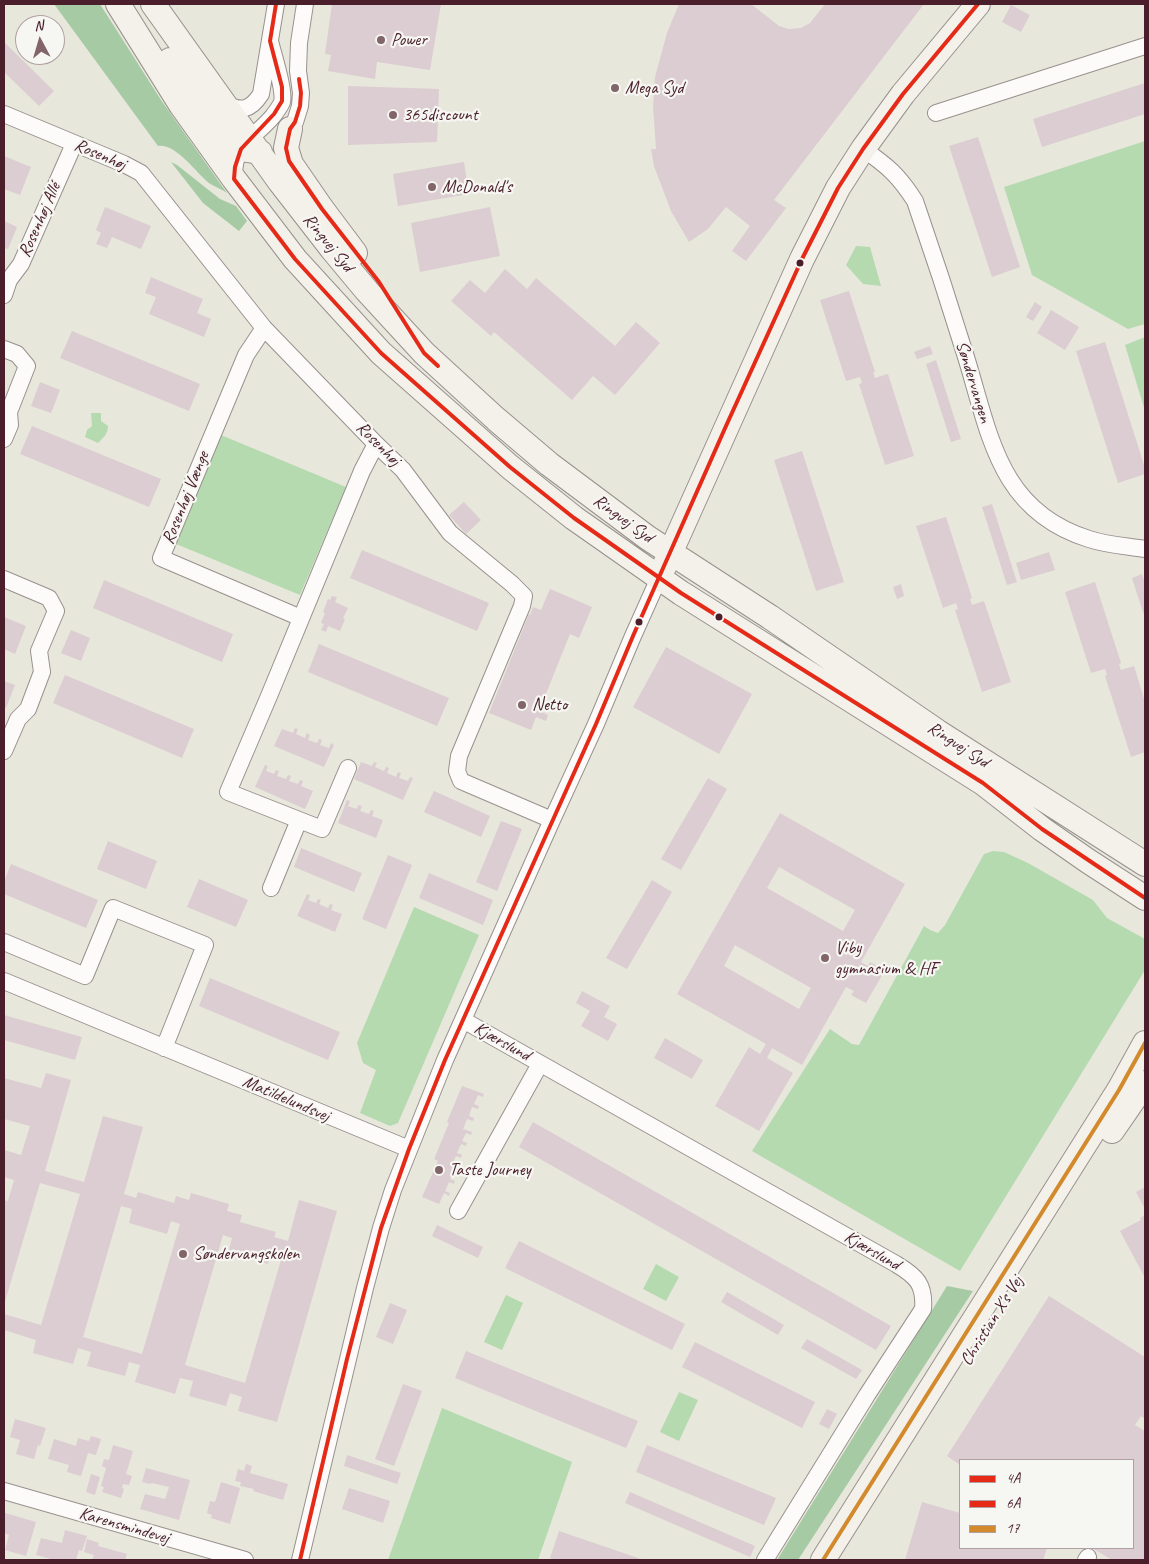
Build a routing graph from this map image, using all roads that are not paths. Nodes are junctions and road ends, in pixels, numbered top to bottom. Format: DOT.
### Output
graph roads {
  1 [pos="118,4"];
  2 [pos="129,4"];
  3 [pos="153,4"];
  4 [pos="276,4"];
  5 [pos="305,4"];
  6 [pos="978,4"];
  7 [pos="270,41"];
  8 [pos="1145,46"];
  9 [pos="224,103"];
  10 [pos="936,113"];
  11 [pos="4,114"];
  12 [pos="290,129"];
  13 [pos="74,144"];
  14 [pos="249,146"];
  15 [pos="863,149"];
  16 [pos="234,179"];
  17 [pos="4,295"];
  18 [pos="264,328"];
  19 [pos="4,349"];
  20 [pos="424,353"];
  21 [pos="4,439"];
  22 [pos="376,444"];
  23 [pos="1145,549"];
  24 [pos="670,552"];
  25 [pos="659,578"];
  26 [pos="4,579"];
  27 [pos="301,618"];
  28 [pos="4,751"];
  29 [pos="348,768"];
  30 [pos="299,820"];
  31 [pos="552,820"];
  32 [pos="1145,864"];
  33 [pos="271,888"];
  34 [pos="1145,898"];
  35 [pos="4,942"];
  36 [pos="4,981"];
  37 [pos="463,1020"];
  38 [pos="1145,1043"];
  39 [pos="164,1048"];
  40 [pos="540,1064"];
  41 [pos="1145,1083"];
  42 [pos="409,1150"];
  43 [pos="458,1212"];
  44 [pos="4,1491"];
  45 [pos="196,1554"];
  46 [pos="245,1560"];
  47 [pos="300,1560"];
  48 [pos="765,1560"];
  49 [pos="823,1560"];
  50 [pos="842,1560"];
  1 -- 16 [label="main road, Ringvej Syd"];
  2 -- 14 [label="main road"];
  3 -- 9 [label="main road, Ringvej Syd"];
  4 -- 7 [label="street"];
  5 -- 12 [label="street"];
  6 -- 15 [label="main road"];
  7 -- 9 [label="street"];
  7 -- 14 [label="street"];
  8 -- 10 [label="street"];
  9 -- 14 [label="main road, Ringvej Syd"];
  11 -- 13 [label="street, Rosenhøj"];
  12 -- 14 [label="main road"];
  12 -- 20 [label="main road"];
  13 -- 17 [label="street, Rosenhøj Allé"];
  13 -- 18 [label="street, Rosenhøj"];
  14 -- 16 [label="street"];
  14 -- 20 [label="main road, Ringvej Syd"];
  15 -- 23 [label="street, Søndervangen"];
  15 -- 24 [label="main road"];
  16 -- 25 [label="main road, Ringvej Syd"];
  18 -- 22 [label="street, Rosenhøj"];
  18 -- 27 [label="street, Rosenhøj Vænge"];
  19 -- 21 [label="street"];
  20 -- 24 [label="main road, Ringvej Syd"];
  22 -- 27 [label="street"];
  22 -- 31 [label="street, Rosenhøj"];
  24 -- 25 [label="main road"];
  24 -- 32 [label="main road, Ringvej Syd"];
  25 -- 31 [label="street"];
  25 -- 34 [label="main road, Ringvej Syd"];
  26 -- 28 [label="street"];
  27 -- 30 [label="street"];
  29 -- 30 [label="street"];
  30 -- 33 [label="street"];
  31 -- 37 [label="street"];
  35 -- 39 [label="street"];
  36 -- 39 [label="street, Matildelundsvej"];
  37 -- 40 [label="street, Kjærslund"];
  37 -- 42 [label="street"];
  38 -- 49 [label="main road, Christian X's Vej"];
  39 -- 42 [label="street, Matildelundsvej"];
  40 -- 43 [label="street, Kjærslund"];
  40 -- 48 [label="street, Kjærslund"];
  41 -- 50 [label="main road, Christian X's Vej"];
  42 -- 47 [label="street"];
  44 -- 45 [label="street, Karensmindevej"];
  45 -- 46 [label="street, Karensmindevej"];
}
